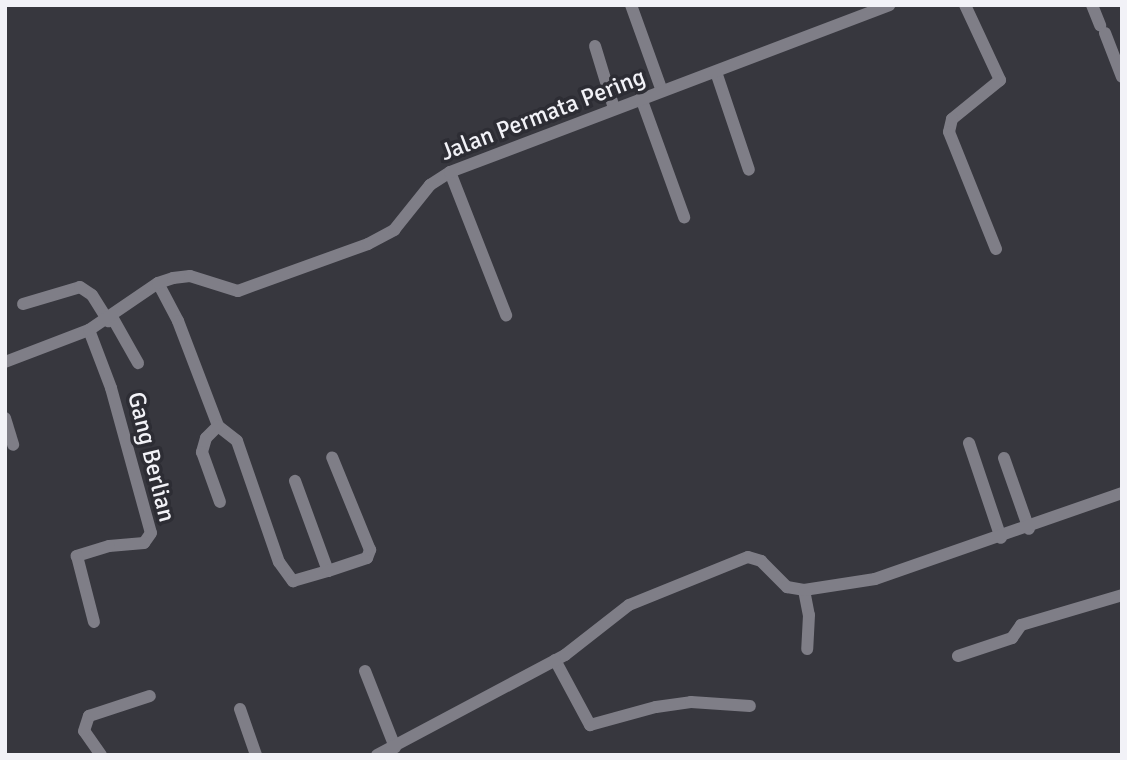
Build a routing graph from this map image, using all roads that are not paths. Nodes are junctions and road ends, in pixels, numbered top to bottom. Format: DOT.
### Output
graph roads {
  1 [pos="631,5"];
  2 [pos="890,5"];
  3 [pos="965,5"];
  4 [pos="1092,5"];
  5 [pos="595,46"];
  6 [pos="716,72"];
  7 [pos="1122,77"];
  8 [pos="662,91"];
  9 [pos="640,98"];
  10 [pos="614,108"];
  11 [pos="749,170"];
  12 [pos="450,172"];
  13 [pos="684,217"];
  14 [pos="996,249"];
  15 [pos="158,283"];
  16 [pos="23,304"];
  17 [pos="506,315"];
  18 [pos="110,319"];
  19 [pos="89,330"];
  20 [pos="5,362"];
  21 [pos="138,363"];
  22 [pos="5,418"];
  23 [pos="218,426"];
  24 [pos="969,443"];
  25 [pos="13,445"];
  26 [pos="332,457"];
  27 [pos="1004,458"];
  28 [pos="295,481"];
  29 [pos="1122,494"];
  30 [pos="220,502"];
  31 [pos="1029,529"];
  32 [pos="1001,538"];
  33 [pos="328,571"];
  34 [pos="804,590"];
  35 [pos="1122,595"];
  36 [pos="94,622"];
  37 [pos="807,649"];
  38 [pos="958,656"];
  39 [pos="555,660"];
  40 [pos="365,671"];
  41 [pos="150,696"];
  42 [pos="750,706"];
  43 [pos="240,709"];
  44 [pos="395,747"];
  45 [pos="101,755"];
  46 [pos="256,755"];
  47 [pos="377,755"];
  1 -- 8 [label="street"];
  2 -- 6 [label="street, Jalan Permata Pering"];
  3 -- 14 [label="street"];
  4 -- 7 [label="street"];
  5 -- 10 [label="street"];
  6 -- 8 [label="street, Jalan Permata Pering"];
  6 -- 11 [label="street"];
  8 -- 9 [label="street, Jalan Permata Pering"];
  9 -- 10 [label="street, Jalan Permata Pering"];
  9 -- 13 [label="street"];
  10 -- 12 [label="street, Jalan Permata Pering"];
  12 -- 15 [label="street, Jalan Permata Pering"];
  12 -- 17 [label="street"];
  15 -- 18 [label="street, Jalan Permata Pering"];
  15 -- 23 [label="street"];
  16 -- 18 [label="street"];
  18 -- 19 [label="street, Jalan Permata Pering"];
  18 -- 21 [label="street"];
  19 -- 20 [label="street, Jalan Permata Pering"];
  19 -- 36 [label="street, Gang Berlian"];
  22 -- 25 [label="street"];
  23 -- 30 [label="street"];
  23 -- 33 [label="street"];
  24 -- 32 [label="street"];
  26 -- 33 [label="street"];
  27 -- 31 [label="street"];
  28 -- 33 [label="street"];
  29 -- 31 [label="street"];
  31 -- 32 [label="street"];
  32 -- 34 [label="street"];
  34 -- 37 [label="street"];
  34 -- 39 [label="street"];
  35 -- 38 [label="street"];
  39 -- 42 [label="street"];
  39 -- 44 [label="street"];
  40 -- 44 [label="street"];
  41 -- 45 [label="street"];
  43 -- 46 [label="street"];
  44 -- 47 [label="street"];
}
